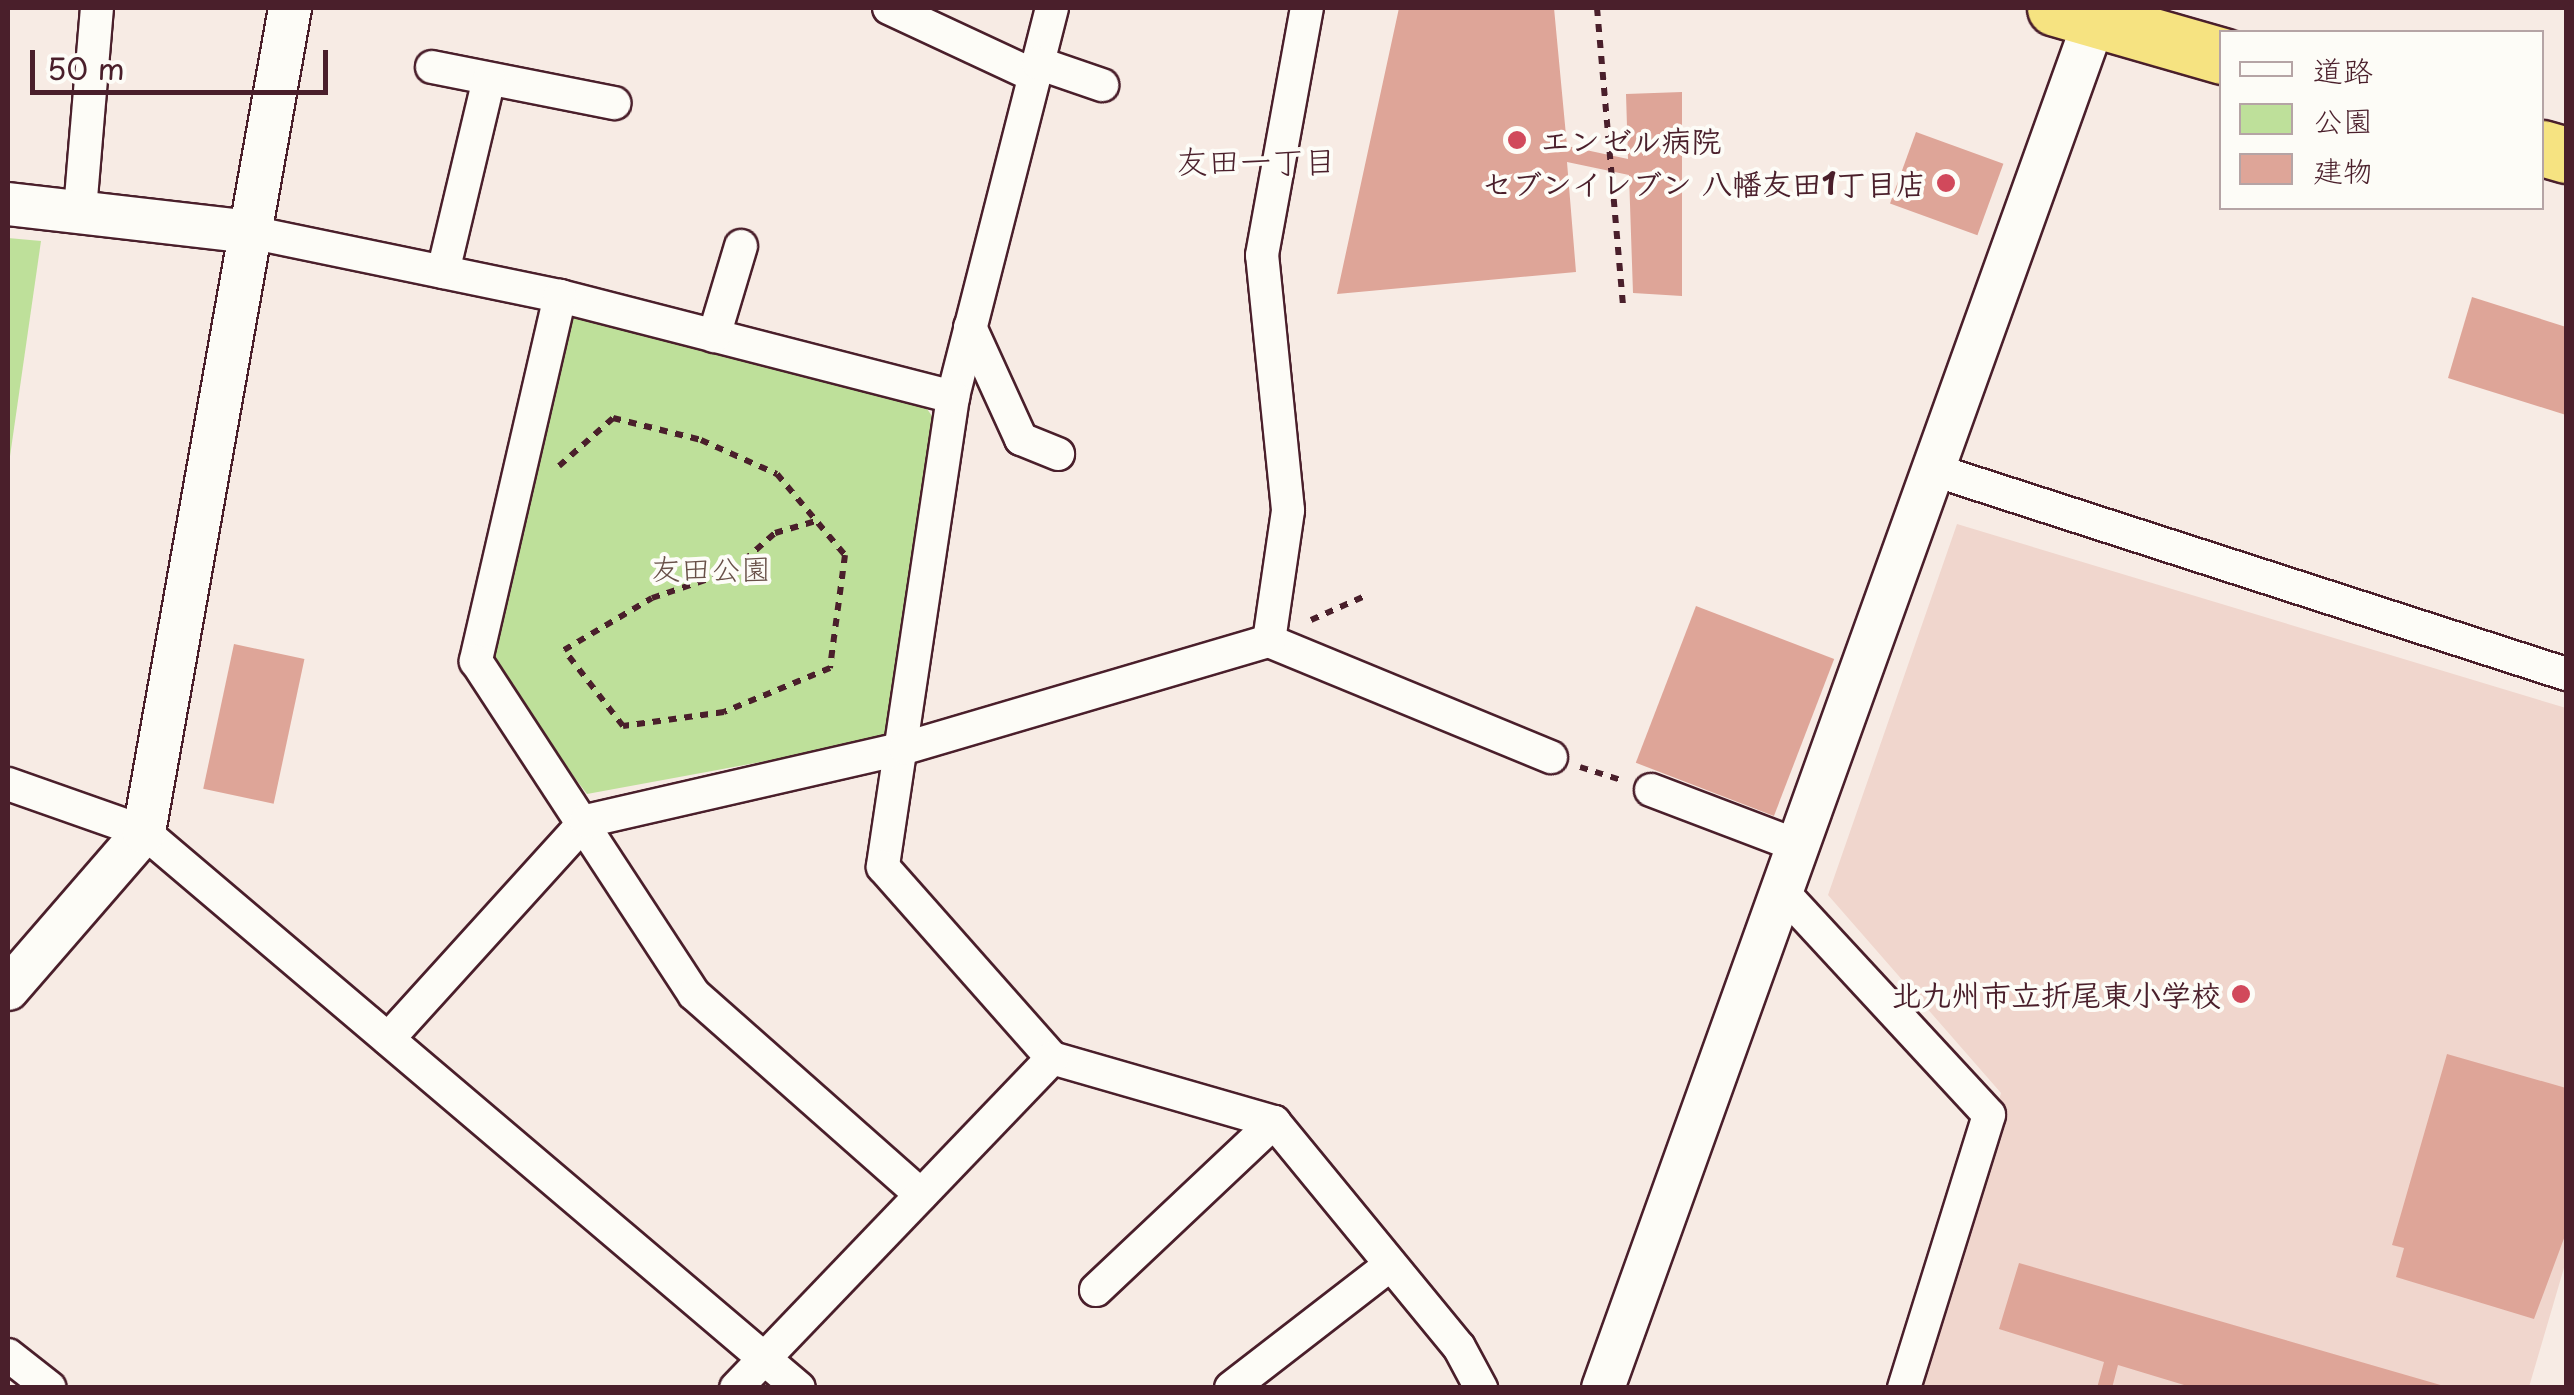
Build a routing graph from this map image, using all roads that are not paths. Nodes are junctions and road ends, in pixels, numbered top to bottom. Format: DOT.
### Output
graph roads {
  1 [pos="97,8"];
  2 [pos="290,8"];
  3 [pos="889,8"];
  4 [pos="1052,8"];
  5 [pos="1307,8"];
  6 [pos="2075,14"];
  7 [pos="2219,55"];
  8 [pos="432,66"];
  9 [pos="1036,70"];
  10 [pos="489,79"];
  11 [pos="1102,85"];
  12 [pos="614,103"];
  13 [pos="8,204"];
  14 [pos="80,210"];
  15 [pos="250,232"];
  16 [pos="741,246"];
  17 [pos="442,272"];
  18 [pos="560,296"];
  19 [pos="970,326"];
  20 [pos="714,336"];
  21 [pos="953,397"];
  22 [pos="1058,454"];
  23 [pos="1934,470"];
  24 [pos="1277,644"];
  25 [pos="2566,674"];
  26 [pos="905,748"];
  27 [pos="1550,758"];
  28 [pos="8,784"];
  29 [pos="1651,790"];
  30 [pos="586,821"];
  31 [pos="144,832"];
  32 [pos="1796,845"];
  33 [pos="1782,890"];
  34 [pos="8,989"];
  35 [pos="388,1039"];
  36 [pos="1052,1058"];
  37 [pos="1274,1122"];
  38 [pos="921,1195"];
  39 [pos="1388,1266"];
  40 [pos="1096,1290"];
  41 [pos="8,1355"];
  42 [pos="766,1358"];
  43 [pos="50,1388"];
  44 [pos="736,1388"];
  45 [pos="799,1388"];
  46 [pos="1232,1388"];
  47 [pos="1481,1388"];
  48 [pos="1603,1388"];
  49 [pos="1904,1388"];
  1 -- 14 [label="street"];
  2 -- 15 [label="street"];
  3 -- 9 [label="street"];
  4 -- 9 [label="street"];
  5 -- 24 [label="street"];
  6 -- 7 [label="highway"];
  6 -- 23 [label="street"];
  8 -- 10 [label="street"];
  9 -- 11 [label="street"];
  9 -- 19 [label="street"];
  10 -- 12 [label="street"];
  10 -- 17 [label="street"];
  13 -- 14 [label="street"];
  14 -- 15 [label="street"];
  15 -- 17 [label="street"];
  15 -- 31 [label="street"];
  16 -- 20 [label="street"];
  17 -- 18 [label="street"];
  18 -- 20 [label="street"];
  18 -- 30 [label="street"];
  19 -- 21 [label="street"];
  19 -- 22 [label="street"];
  20 -- 21 [label="street"];
  21 -- 26 [label="street"];
  23 -- 25 [label="street"];
  23 -- 32 [label="street"];
  24 -- 26 [label="street"];
  24 -- 27 [label="street"];
  26 -- 30 [label="street"];
  26 -- 36 [label="street"];
  28 -- 31 [label="street"];
  29 -- 32 [label="street"];
  30 -- 35 [label="street"];
  30 -- 38 [label="street"];
  31 -- 34 [label="street"];
  31 -- 35 [label="street"];
  32 -- 33 [label="street"];
  33 -- 48 [label="street"];
  33 -- 49 [label="street"];
  35 -- 42 [label="street"];
  36 -- 37 [label="street"];
  36 -- 38 [label="street"];
  37 -- 39 [label="street"];
  37 -- 40 [label="street"];
  38 -- 42 [label="street"];
  39 -- 46 [label="street"];
  39 -- 47 [label="street"];
  41 -- 43 [label="street"];
  42 -- 44 [label="street"];
  42 -- 45 [label="street"];
}
